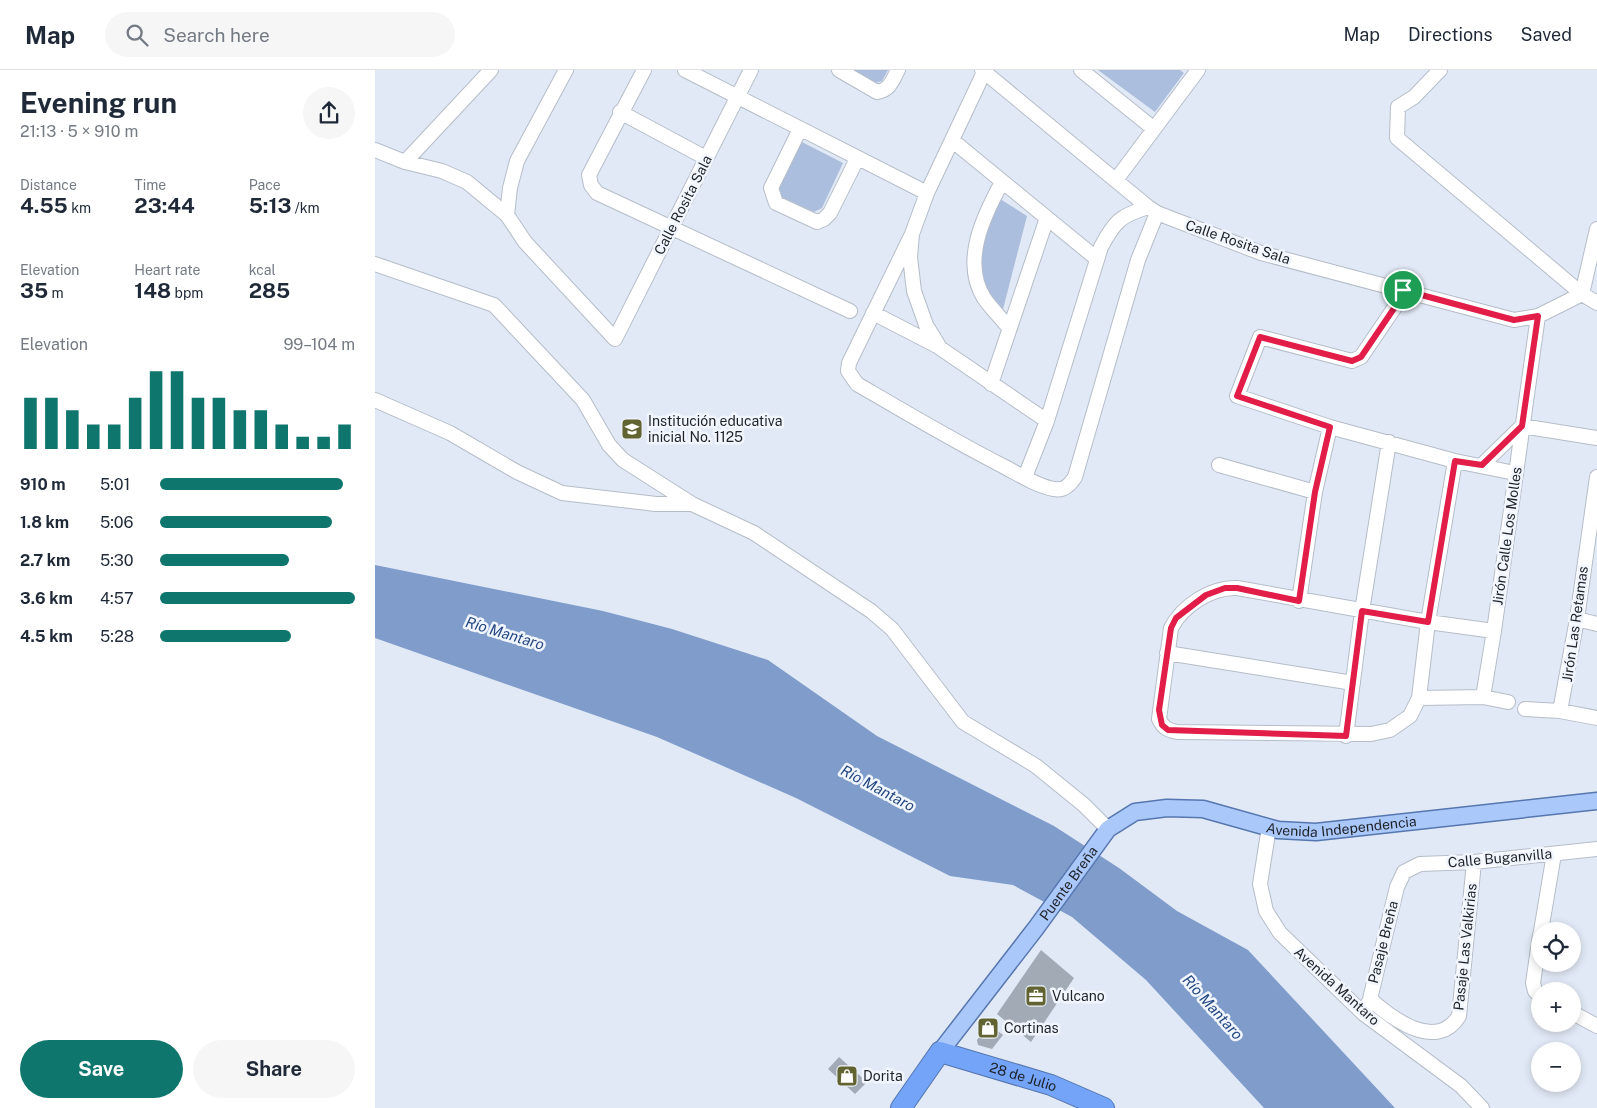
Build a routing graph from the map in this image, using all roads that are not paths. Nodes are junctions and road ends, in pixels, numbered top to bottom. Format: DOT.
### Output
graph roads {
  1 [pos="491,70"];
  2 [pos="566,70"];
  3 [pos="644,70"];
  4 [pos="685,70"];
  5 [pos="751,70"];
  6 [pos="839,70"];
  7 [pos="897,70"];
  8 [pos="1081,70"];
  9 [pos="1197,70"];
  10 [pos="1440,70"];
  11 [pos="984,71"];
  12 [pos="737,96"];
  13 [pos="620,112"];
  14 [pos="800,129"];
  15 [pos="1154,129"];
  16 [pos="953,141"];
  17 [pos="375,150"];
  18 [pos="706,158"];
  19 [pos="857,159"];
  20 [pos="405,162"];
  21 [pos="1116,180"];
  22 [pos="1003,182"];
  23 [pos="927,193"];
  24 [pos="1153,210"];
  25 [pos="507,215"];
  26 [pos="1047,218"];
  27 [pos="672,226"];
  28 [pos="1597,229"];
  29 [pos="912,234"];
  30 [pos="1097,259"];
  31 [pos="375,264"];
  32 [pos="1403,290"];
  33 [pos="1582,294"];
  34 [pos="1597,294"];
  35 [pos="1597,303"];
  36 [pos="850,311"];
  37 [pos="873,313"];
  38 [pos="1538,316"];
  39 [pos="1009,328"];
  40 [pos="940,348"];
  41 [pos="991,384"];
  42 [pos="375,400"];
  43 [pos="1047,421"];
  44 [pos="1522,426"];
  45 [pos="1330,427"];
  46 [pos="1597,438"];
  47 [pos="1389,442"];
  48 [pos="1455,461"];
  49 [pos="1219,465"];
  50 [pos="1482,465"];
  51 [pos="1515,472"];
  52 [pos="1025,477"];
  53 [pos="1597,477"];
  54 [pos="1315,492"];
  55 [pos="692,504"];
  56 [pos="1592,530"];
  57 [pos="1299,601"];
  58 [pos="1362,611"];
  59 [pos="1577,620"];
  60 [pos="1428,622"];
  61 [pos="1597,624"];
  62 [pos="1494,630"];
  63 [pos="1167,653"];
  64 [pos="1353,683"];
  65 [pos="1483,697"];
  66 [pos="1419,698"];
  67 [pos="1508,702"];
  68 [pos="1525,709"];
  69 [pos="1560,711"];
  70 [pos="1597,718"];
  71 [pos="1346,736"];
  72 [pos="1596,800"];
  73 [pos="1269,827"];
  74 [pos="1104,834"];
  75 [pos="1597,849"];
  76 [pos="1553,854"];
  77 [pos="1474,862"];
  78 [pos="1404,872"];
  79 [pos="1542,922"];
  80 [pos="1370,999"];
  81 [pos="1364,1014"];
  82 [pos="1581,1017"];
  83 [pos="1597,1026"];
  84 [pos="940,1052"];
  85 [pos="901,1108"];
  86 [pos="1104,1108"];
  87 [pos="1482,1108"];
  1 -- 20 [label="street"];
  2 -- 25 [label="street"];
  3 -- 13 [label="street"];
  4 -- 12 [label="street"];
  5 -- 12 [label="street, Calle Rosita Sala"];
  6 -- 7 [label="street"];
  8 -- 15 [label="street"];
  9 -- 15 [label="street"];
  10 -- 33 [label="street"];
  11 -- 16 [label="street"];
  11 -- 21 [label="street, Calle Rosita Sala"];
  12 -- 14 [label="street"];
  12 -- 18 [label="street, Calle Rosita Sala"];
  13 -- 18 [label="street"];
  13 -- 27 [label="street"];
  14 -- 19 [label="street"];
  14 -- 19 [label="street"];
  15 -- 21 [label="street"];
  16 -- 22 [label="street"];
  16 -- 23 [label="street"];
  17 -- 20 [label="street"];
  18 -- 27 [label="street, Calle Rosita Sala"];
  19 -- 23 [label="street"];
  20 -- 25 [label="street"];
  21 -- 24 [label="street, Calle Rosita Sala"];
  22 -- 26 [label="street"];
  22 -- 39 [label="street"];
  23 -- 29 [label="street"];
  24 -- 30 [label="street"];
  24 -- 32 [label="street, Calle Rosita Sala"];
  24 -- 52 [label="street"];
  25 -- 27 [label="street, Calle Rosita Sala"];
  26 -- 30 [label="street"];
  26 -- 39 [label="street"];
  27 -- 36 [label="street"];
  28 -- 33 [label="street"];
  29 -- 37 [label="street"];
  29 -- 40 [label="street"];
  30 -- 43 [label="street"];
  31 -- 55 [label="street"];
  32 -- 38 [label="street, Calle Rosita Sala"];
  32 -- 45 [label="street"];
  33 -- 34 [label="street"];
  33 -- 35 [label="street"];
  33 -- 38 [label="street, Calle Rosita Sala"];
  37 -- 40 [label="street"];
  37 -- 52 [label="street"];
  38 -- 44 [label="street, Jirón Calle Los Molles"];
  39 -- 41 [label="street"];
  40 -- 41 [label="street"];
  41 -- 43 [label="street"];
  42 -- 55 [label="street"];
  43 -- 52 [label="street"];
  44 -- 46 [label="street"];
  44 -- 50 [label="street"];
  44 -- 51 [label="street, Jirón Calle Los Molles"];
  45 -- 47 [label="street"];
  45 -- 54 [label="street"];
  47 -- 48 [label="street"];
  47 -- 58 [label="street"];
  48 -- 50 [label="street"];
  48 -- 60 [label="street"];
  49 -- 54 [label="street"];
  50 -- 51 [label="street"];
  51 -- 62 [label="street, Jirón Calle Los Molles"];
  53 -- 56 [label="street, Jirón Las Retamas"];
  54 -- 57 [label="street"];
  55 -- 74 [label="street"];
  56 -- 59 [label="street, Jirón Las Retamas"];
  57 -- 58 [label="street"];
  57 -- 63 [label="street"];
  58 -- 60 [label="street"];
  58 -- 64 [label="street"];
  59 -- 61 [label="street"];
  59 -- 69 [label="street, Jirón Las Retamas"];
  60 -- 62 [label="street"];
  60 -- 66 [label="street"];
  62 -- 65 [label="street, Jirón Calle Los Molles"];
  63 -- 64 [label="street"];
  63 -- 71 [label="street"];
  64 -- 71 [label="street"];
  65 -- 66 [label="street"];
  65 -- 67 [label="street"];
  66 -- 71 [label="street"];
  68 -- 69 [label="street"];
  69 -- 70 [label="street"];
  72 -- 73 [label="main road, Avenida Independencia"];
  73 -- 74 [label="main road, Avenida Independencia"];
  73 -- 81 [label="street, Avenida Mantaro"];
  74 -- 84 [label="main road, Puente Breña"];
  75 -- 76 [label="street, Calle Buganvilla"];
  76 -- 77 [label="street, Calle Buganvilla"];
  76 -- 79 [label="street"];
  77 -- 78 [label="street, Calle Buganvilla"];
  77 -- 80 [label="street, Pasaje Las Valkirias"];
  78 -- 80 [label="street, Pasaje Breña"];
  80 -- 81 [label="street, Pasaje Breña"];
  81 -- 87 [label="street, Avenida Mantaro"];
  82 -- 83 [label="street"];
  84 -- 85 [label="highway"];
  84 -- 86 [label="highway, 28 de Julio"];
}
